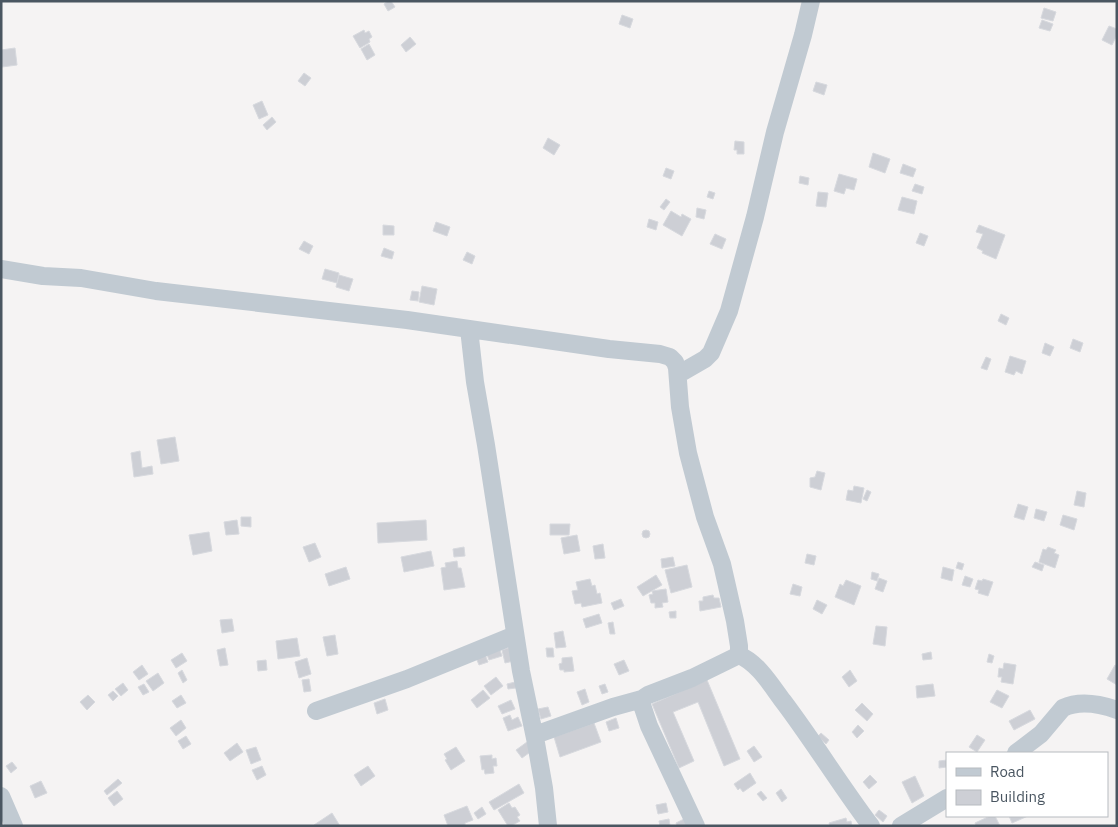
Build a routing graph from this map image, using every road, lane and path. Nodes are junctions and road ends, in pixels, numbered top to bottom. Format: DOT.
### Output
graph roads {
  1 [pos="811,1"];
  2 [pos="1,269"];
  3 [pos="470,329"];
  4 [pos="679,374"];
  5 [pos="515,635"];
  6 [pos="739,655"];
  7 [pos="642,699"];
  8 [pos="1117,710"];
  9 [pos="316,711"];
  10 [pos="534,735"];
  11 [pos="1017,752"];
  12 [pos="1,796"];
  13 [pos="946,799"];
  14 [pos="14,826"];
  15 [pos="548,826"];
  16 [pos="696,826"];
  17 [pos="872,826"];
  18 [pos="901,826"];
  1 -- 4 [label="street"];
  2 -- 3 [label="street"];
  3 -- 4 [label="street"];
  3 -- 5 [label="street"];
  4 -- 6 [label="street"];
  5 -- 9 [label="street"];
  5 -- 10 [label="street"];
  6 -- 7 [label="street"];
  6 -- 17 [label="street"];
  7 -- 10 [label="street"];
  7 -- 16 [label="street"];
  8 -- 11 [label="street"];
  10 -- 15 [label="street"];
  12 -- 14 [label="street"];
  13 -- 18 [label="street"];
}
